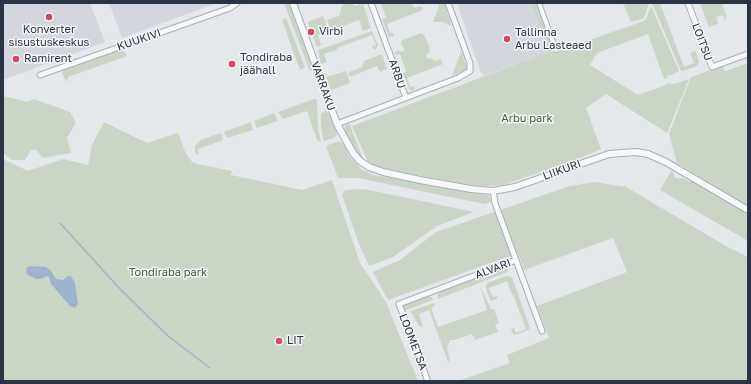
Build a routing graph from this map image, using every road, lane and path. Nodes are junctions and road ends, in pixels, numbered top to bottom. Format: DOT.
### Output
graph roads {
  1 [pos="237,3"];
  2 [pos="293,3"];
  3 [pos="371,3"];
  4 [pos="448,3"];
  5 [pos="539,3"];
  6 [pos="688,3"];
  7 [pos="556,50"];
  8 [pos="748,54"];
  9 [pos="40,75"];
  10 [pos="406,98"];
  11 [pos="337,124"];
  12 [pos="364,164"];
  13 [pos="493,191"];
  14 [pos="748,210"];
  15 [pos="516,260"];
  16 [pos="399,304"];
  17 [pos="542,331"];
  18 [pos="427,379"];
  1 -- 9 [label="street, KUUKIVI"];
  2 -- 11 [label="street, VARRAKU"];
  3 -- 10 [label="street, ARBU"];
  4 -- 10 [label="street"];
  5 -- 7 [label="street"];
  6 -- 8 [label="street, LOITSU"];
  10 -- 11 [label="street, ARBU"];
  11 -- 12 [label="street, VARRAKU"];
  12 -- 13 [label="street, LIIKURI"];
  13 -- 14 [label="street, LIIKURI"];
  13 -- 15 [label="street"];
  15 -- 16 [label="street, ALVARI"];
  15 -- 17 [label="street, ALVARI"];
  16 -- 18 [label="street, LOOMETSA"];
}
